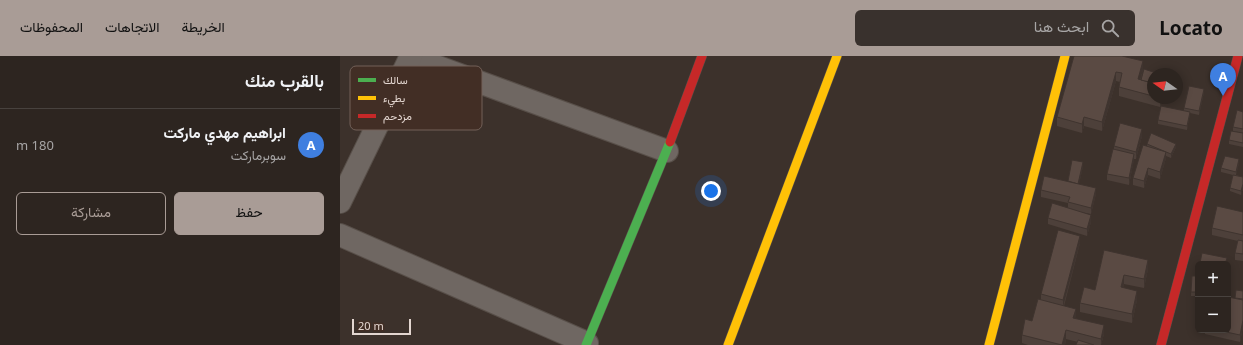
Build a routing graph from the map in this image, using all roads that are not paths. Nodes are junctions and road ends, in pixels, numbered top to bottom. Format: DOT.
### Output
graph roads {
  1 [pos="411,56"];
  2 [pos="702,56"];
  3 [pos="837,56"];
  4 [pos="1065,56"];
  5 [pos="1238,56"];
  6 [pos="406,66"];
  7 [pos="438,66"];
  8 [pos="482,82"];
  9 [pos="375,130"];
  10 [pos="667,151"];
  11 [pos="340,202"];
  12 [pos="340,235"];
  13 [pos="586,344"];
  14 [pos="728,345"];
  15 [pos="989,345"];
  16 [pos="1161,345"];
  1 -- 6 [label="street"];
  1 -- 7 [label="street"];
  2 -- 10 [label="street"];
  3 -- 14 [label="street"];
  4 -- 15 [label="street"];
  5 -- 16 [label="street"];
  8 -- 10 [label="street"];
  9 -- 11 [label="street"];
  10 -- 13 [label="street"];
  12 -- 13 [label="street"];
}
